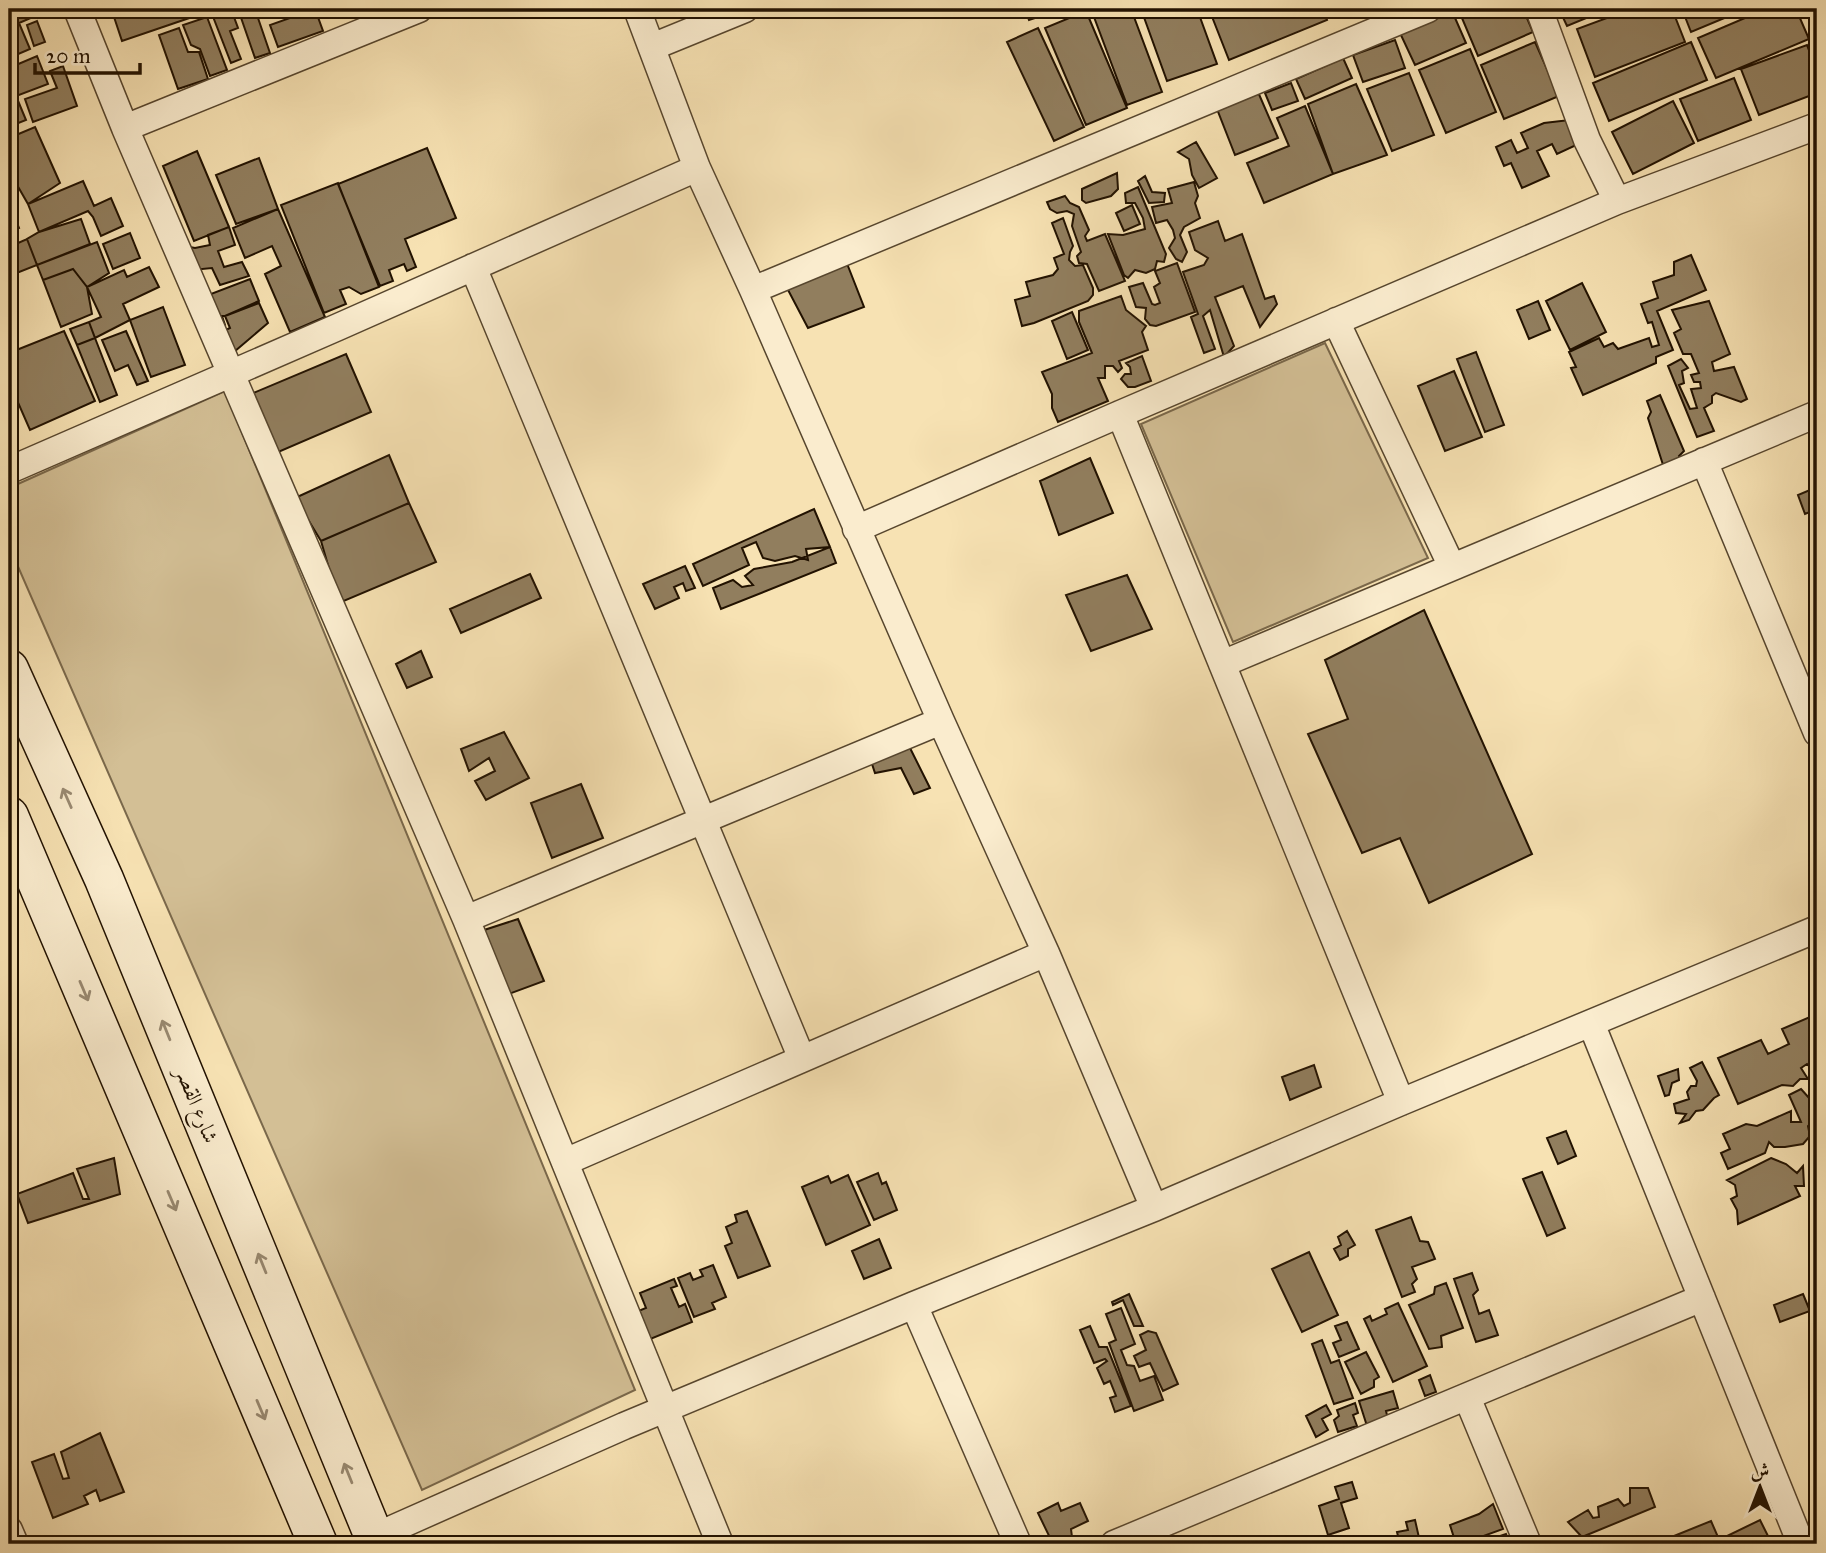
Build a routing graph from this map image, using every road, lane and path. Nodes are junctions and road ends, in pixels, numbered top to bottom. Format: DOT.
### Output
graph roads {
  1 [pos="77,9"];
  2 [pos="419,9"];
  3 [pos="637,9"];
  4 [pos="745,9"];
  5 [pos="1428,9"];
  6 [pos="1539,9"];
  7 [pos="367,18"];
  8 [pos="652,47"];
  9 [pos="1817,126"];
  10 [pos="125,128"];
  11 [pos="697,168"];
  12 [pos="1617,201"];
  13 [pos="473,267"];
  14 [pos="753,290"];
  15 [pos="1336,321"];
  16 [pos="231,373"];
  17 [pos="1120,414"];
  18 [pos="1817,414"];
  19 [pos="1704,461"];
  20 [pos="12,469"];
  21 [pos="856,529"];
  22 [pos="1452,567"];
  23 [pos="1222,664"];
  24 [pos="9,669"];
  25 [pos="941,721"];
  26 [pos="1817,733"];
  27 [pos="9,816"];
  28 [pos="703,821"];
  29 [pos="91,851"];
  30 [pos="32,870"];
  31 [pos="120,919"];
  32 [pos="466,919"];
  33 [pos="1817,929"];
  34 [pos="61,939"];
  35 [pos="1046,953"];
  36 [pos="1591,1023"];
  37 [pos="802,1059"];
  38 [pos="1401,1102"];
  39 [pos="565,1162"];
  40 [pos="1154,1209"];
  41 [pos="1702,1298"];
  42 [pos="914,1305"];
  43 [pos="1467,1397"];
  44 [pos="665,1409"];
  45 [pos="9,1530"];
  46 [pos="376,1540"];
  47 [pos="1817,1541"];
  48 [pos="15,1544"];
  49 [pos="318,1544"];
  50 [pos="720,1544"];
  51 [pos="1018,1544"];
  52 [pos="1114,1544"];
  53 [pos="1528,1544"];
  54 [pos="1801,1544"];
  55 [pos="1810,1544"];
  1 -- 10 [label="street"];
  2 -- 7 [label="street"];
  3 -- 8 [label="street"];
  4 -- 8 [label="street"];
  5 -- 14 [label="street"];
  6 -- 12 [label="street"];
  7 -- 10 [label="street"];
  8 -- 11 [label="street"];
  9 -- 12 [label="street"];
  10 -- 16 [label="street"];
  11 -- 13 [label="street"];
  11 -- 14 [label="street"];
  12 -- 15 [label="street"];
  13 -- 16 [label="street"];
  13 -- 28 [label="street"];
  14 -- 21 [label="street"];
  15 -- 17 [label="street"];
  15 -- 22 [label="street"];
  16 -- 20 [label="street"];
  16 -- 32 [label="street"];
  17 -- 21 [label="street"];
  17 -- 23 [label="street"];
  18 -- 19 [label="street"];
  19 -- 22 [label="street"];
  19 -- 26 [label="street"];
  21 -- 25 [label="street"];
  22 -- 23 [label="street"];
  23 -- 38 [label="street"];
  29 -- 24 [label="street, شارع القصر, one-way"];
  25 -- 28 [label="street"];
  25 -- 35 [label="street"];
  27 -- 30 [label="street"];
  28 -- 32 [label="street"];
  28 -- 37 [label="street"];
  29 -- 30 [label="street"];
  29 -- 31 [label="street, شارع القصر"];
  30 -- 34 [label="street"];
  31 -- 34 [label="street"];
  46 -- 31 [label="street, شارع القصر, one-way"];
  32 -- 39 [label="street"];
  33 -- 36 [label="street"];
  34 -- 49 [label="street, one-way"];
  35 -- 37 [label="street"];
  35 -- 40 [label="street"];
  36 -- 38 [label="street"];
  36 -- 41 [label="street"];
  37 -- 39 [label="street"];
  38 -- 40 [label="street"];
  39 -- 44 [label="street"];
  40 -- 42 [label="street"];
  41 -- 43 [label="street"];
  41 -- 54 [label="street"];
  42 -- 44 [label="street"];
  42 -- 51 [label="street"];
  43 -- 52 [label="street"];
  43 -- 53 [label="street"];
  44 -- 46 [label="street"];
  44 -- 50 [label="street"];
  45 -- 48 [label="street"];
  47 -- 55 [label="street"];
}
